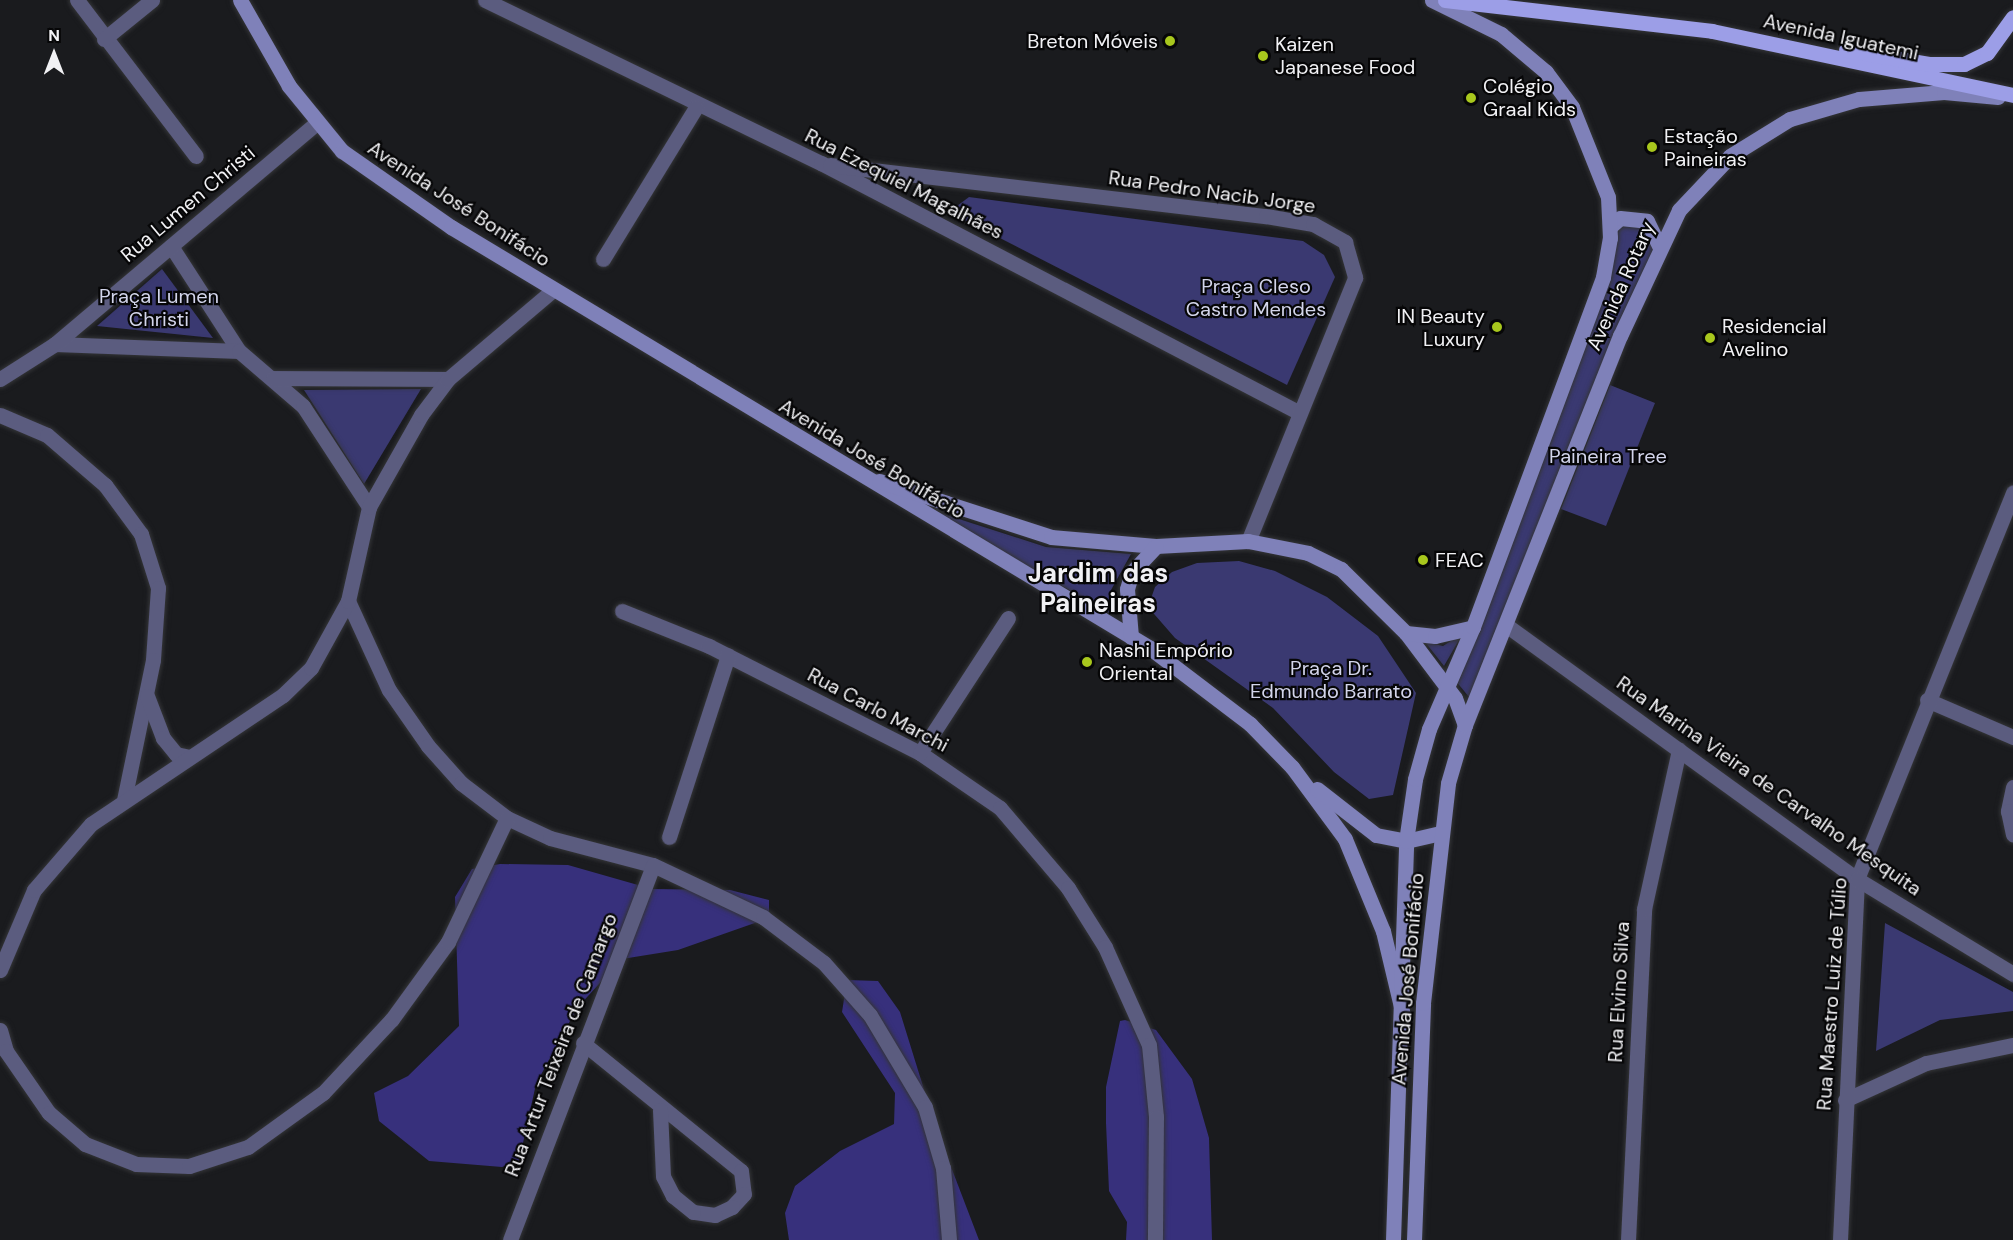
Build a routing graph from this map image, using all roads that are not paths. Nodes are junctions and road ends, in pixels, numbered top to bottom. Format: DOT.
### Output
graph roads {
  1 [pos="77,0"];
  2 [pos="152,0"];
  3 [pos="240,0"];
  4 [pos="485,0"];
  5 [pos="1432,0"];
  6 [pos="1446,0"];
  7 [pos="2013,17"];
  8 [pos="1712,31"];
  9 [pos="104,39"];
  10 [pos="2013,97"];
  11 [pos="696,107"];
  12 [pos="315,124"];
  13 [pos="195,156"];
  14 [pos="821,164"];
  15 [pos="1610,227"];
  16 [pos="171,246"];
  17 [pos="1660,248"];
  18 [pos="603,259"];
  19 [pos="553,290"];
  20 [pos="55,344"];
  21 [pos="239,351"];
  22 [pos="273,378"];
  23 [pos="448,379"];
  24 [pos="0,381"];
  25 [pos="1300,413"];
  26 [pos="0,415"];
  27 [pos="842,467"];
  28 [pos="2013,492"];
  29 [pos="369,507"];
  30 [pos="1248,541"];
  31 [pos="1156,546"];
  32 [pos="348,601"];
  33 [pos="622,611"];
  34 [pos="1008,618"];
  35 [pos="1506,625"];
  36 [pos="1473,627"];
  37 [pos="1406,633"];
  38 [pos="1131,637"];
  39 [pos="728,655"];
  40 [pos="1446,687"];
  41 [pos="146,693"];
  42 [pos="1927,700"];
  43 [pos="1465,725"];
  44 [pos="2013,737"];
  45 [pos="1679,750"];
  46 [pos="920,753"];
  47 [pos="189,757"];
  48 [pos="1292,767"];
  49 [pos="2013,787"];
  50 [pos="124,800"];
  51 [pos="507,818"];
  52 [pos="1441,833"];
  53 [pos="2013,834"];
  54 [pos="669,837"];
  55 [pos="1406,841"];
  56 [pos="653,865"];
  57 [pos="1857,879"];
  58 [pos="0,970"];
  59 [pos="2013,974"];
  60 [pos="1403,1015"];
  61 [pos="0,1030"];
  62 [pos="582,1043"];
  63 [pos="2013,1045"];
  64 [pos="1845,1100"];
  65 [pos="660,1110"];
  66 [pos="510,1240"];
  67 [pos="949,1240"];
  68 [pos="1155,1240"];
  69 [pos="1393,1240"];
  70 [pos="1414,1240"];
  71 [pos="1628,1240"];
  72 [pos="1840,1240"];
  1 -- 9 [label="street"];
  2 -- 9 [label="street"];
  3 -- 12 [label="main road, Avenida José Bonifácio"];
  4 -- 11 [label="street, Rua Ezequiel Magalhães"];
  5 -- 15 [label="main road, Avenida Rotary"];
  6 -- 8 [label="main road, Avenida Iguatemi"];
  7 -- 8 [label="main road"];
  8 -- 10 [label="main road, Avenida Iguatemi"];
  9 -- 13 [label="street"];
  10 -- 17 [label="main road, Avenida Rotary"];
  11 -- 14 [label="street, Rua Ezequiel Magalhães"];
  11 -- 18 [label="street"];
  12 -- 16 [label="street, Rua Lumen Christi"];
  12 -- 19 [label="main road, Avenida José Bonifácio"];
  14 -- 25 [label="street, Rua Ezequiel Magalhães"];
  14 -- 25 [label="street, Rua Pedro Nacib Jorge"];
  15 -- 17 [label="main road"];
  15 -- 36 [label="main road, Avenida Rotary"];
  16 -- 20 [label="street, Rua Lumen Christi"];
  16 -- 21 [label="street"];
  17 -- 35 [label="main road, Avenida Rotary"];
  19 -- 23 [label="street"];
  19 -- 27 [label="main road, Avenida José Bonifácio"];
  20 -- 21 [label="street"];
  20 -- 24 [label="street, Rua Lumen Christi"];
  21 -- 22 [label="street"];
  22 -- 23 [label="street"];
  22 -- 29 [label="street"];
  23 -- 29 [label="street"];
  25 -- 30 [label="street, Rua Pedro Nacib Jorge"];
  26 -- 41 [label="street"];
  27 -- 31 [label="main road"];
  27 -- 38 [label="main road, Avenida José Bonifácio"];
  28 -- 42 [label="street, Rua Maestro Luiz de Túlio"];
  29 -- 32 [label="street"];
  30 -- 31 [label="main road"];
  30 -- 37 [label="main road"];
  31 -- 38 [label="main road"];
  32 -- 47 [label="street"];
  32 -- 51 [label="street"];
  33 -- 39 [label="street, Rua Carlo Marchi"];
  34 -- 46 [label="street"];
  35 -- 43 [label="main road, Avenida Rotary"];
  35 -- 45 [label="street, Rua Marina Vieira de Carvalho Mesquita"];
  36 -- 37 [label="main road"];
  36 -- 40 [label="main road, Avenida José Bonifácio"];
  37 -- 40 [label="main road"];
  38 -- 48 [label="main road, Avenida José Bonifácio"];
  39 -- 46 [label="street, Rua Carlo Marchi"];
  39 -- 54 [label="street"];
  40 -- 43 [label="main road"];
  40 -- 55 [label="main road, Avenida José Bonifácio"];
  41 -- 47 [label="street"];
  41 -- 50 [label="street"];
  42 -- 44 [label="street"];
  42 -- 57 [label="street, Rua Maestro Luiz de Túlio"];
  43 -- 52 [label="main road, Avenida José Bonifácio"];
  45 -- 57 [label="street, Rua Marina Vieira de Carvalho Mesquita"];
  45 -- 71 [label="street, Rua Elvino Silva"];
  46 -- 68 [label="street, Rua Carlo Marchi"];
  47 -- 50 [label="street"];
  48 -- 55 [label="main road"];
  48 -- 60 [label="main road, Avenida José Bonifácio"];
  49 -- 53 [label="street"];
  50 -- 58 [label="street"];
  51 -- 56 [label="street"];
  51 -- 61 [label="street"];
  52 -- 55 [label="main road"];
  52 -- 70 [label="main road, Avenida José Bonifácio"];
  55 -- 60 [label="main road, Avenida José Bonifácio"];
  56 -- 62 [label="street, Rua Artur Teixeira de Camargo"];
  56 -- 67 [label="street"];
  57 -- 59 [label="street, Rua Marina Vieira de Carvalho Mesquita"];
  57 -- 64 [label="street, Rua Maestro Luiz de Túlio"];
  60 -- 69 [label="main road, Avenida José Bonifácio"];
  62 -- 65 [label="street"];
  62 -- 66 [label="street, Rua Artur Teixeira de Camargo"];
  63 -- 64 [label="street"];
  64 -- 72 [label="street, Rua Maestro Luiz de Túlio"];
  65 -- 65 [label="street"];
}
